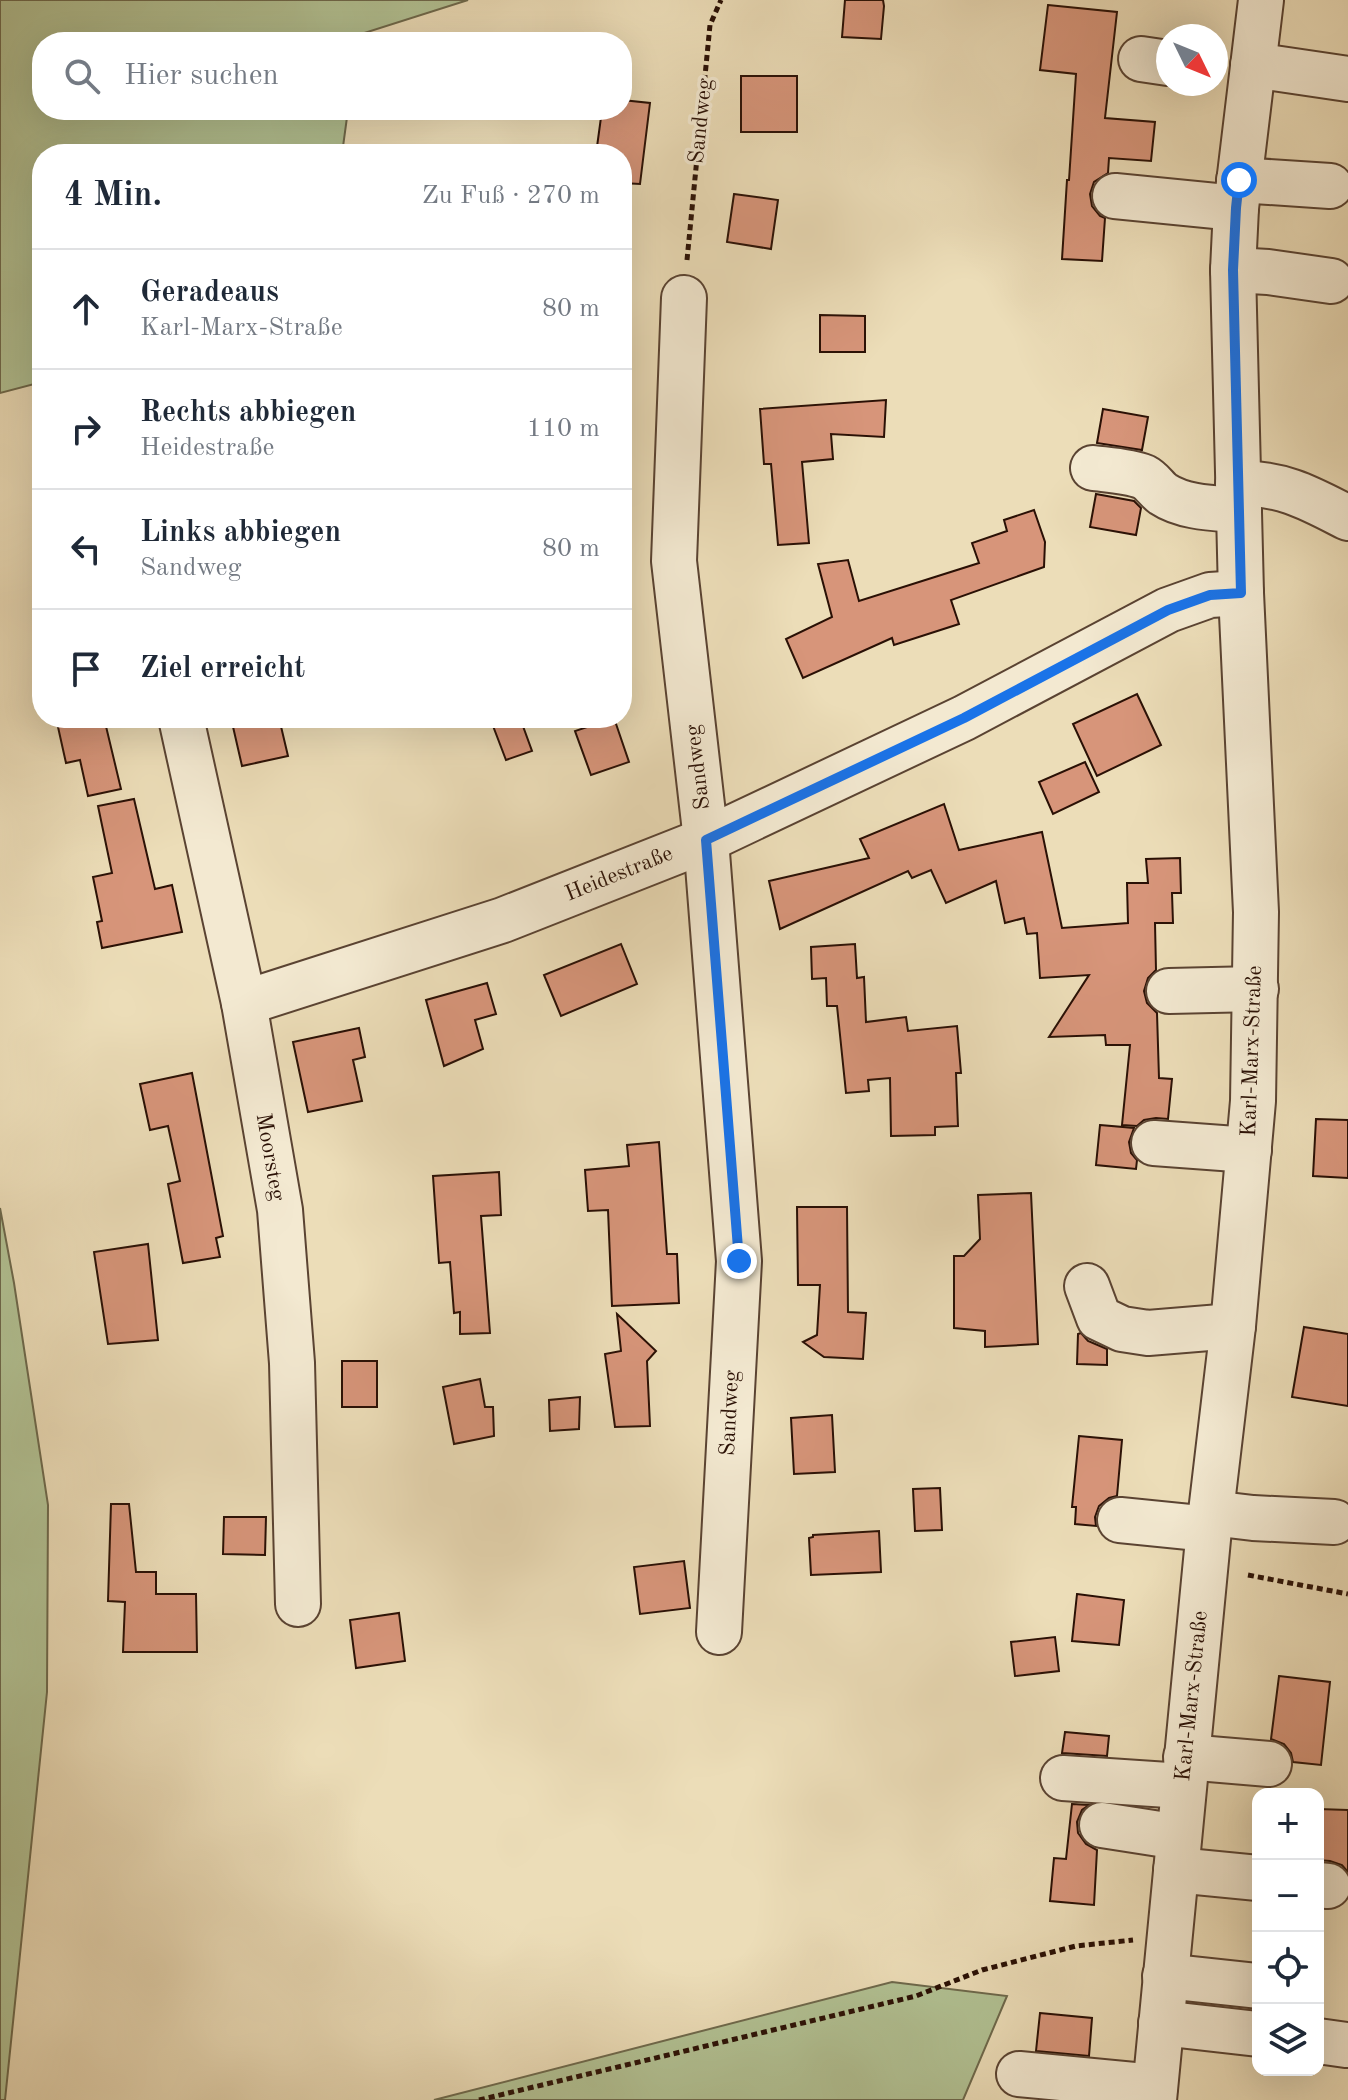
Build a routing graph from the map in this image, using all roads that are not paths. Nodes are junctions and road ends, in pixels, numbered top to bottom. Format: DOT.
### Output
graph roads {
  1 [pos="1261,0"];
  2 [pos="1240,70"];
  3 [pos="1348,79"];
  4 [pos="1330,186"];
  5 [pos="1238,194"];
  6 [pos="1115,196"];
  7 [pos="1233,270"];
  8 [pos="1331,281"];
  9 [pos="684,298"];
  10 [pos="1093,468"];
  11 [pos="1238,497"];
  12 [pos="1348,518"];
  13 [pos="1241,593"];
  14 [pos="183,728"];
  15 [pos="706,840"];
  16 [pos="1256,989"];
  17 [pos="1169,991"];
  18 [pos="244,1003"];
  19 [pos="1154,1143"];
  20 [pos="1249,1150"];
  21 [pos="1087,1286"];
  22 [pos="1233,1326"];
  23 [pos="1120,1520"];
  24 [pos="1210,1521"];
  25 [pos="1334,1522"];
  26 [pos="298,1604"];
  27 [pos="719,1632"];
  28 [pos="1269,1764"];
  29 [pos="1185,1772"];
  30 [pos="1063,1778"];
  31 [pos="1102,1825"];
  32 [pos="1177,1853"];
  33 [pos="1252,1876"];
  34 [pos="1165,1976"];
  35 [pos="1252,1985"];
  36 [pos="1161,2023"];
  37 [pos="1252,2033"];
  38 [pos="1019,2074"];
  39 [pos="1154,2093"];
  1 -- 2 [label="street, Karl-Marx-Straße"];
  2 -- 3 [label="street"];
  2 -- 5 [label="street, Karl-Marx-Straße"];
  4 -- 5 [label="street"];
  5 -- 6 [label="street"];
  5 -- 7 [label="street, Karl-Marx-Straße"];
  7 -- 8 [label="street"];
  7 -- 11 [label="street, Karl-Marx-Straße"];
  9 -- 15 [label="street, Sandweg"];
  10 -- 11 [label="street"];
  11 -- 12 [label="street"];
  11 -- 13 [label="street, Karl-Marx-Straße"];
  13 -- 15 [label="street, Heidestraße"];
  13 -- 16 [label="street, Karl-Marx-Straße"];
  14 -- 18 [label="street, Moorsteg"];
  15 -- 18 [label="street, Heidestraße"];
  15 -- 27 [label="street, Sandweg"];
  16 -- 17 [label="street"];
  16 -- 20 [label="street, Karl-Marx-Straße"];
  18 -- 26 [label="street, Moorsteg"];
  19 -- 20 [label="street"];
  20 -- 22 [label="street, Karl-Marx-Straße"];
  21 -- 22 [label="street"];
  22 -- 24 [label="street, Karl-Marx-Straße"];
  23 -- 24 [label="street"];
  24 -- 25 [label="street"];
  24 -- 29 [label="street, Karl-Marx-Straße"];
  28 -- 29 [label="street"];
  29 -- 30 [label="street"];
  29 -- 32 [label="street, Karl-Marx-Straße"];
  31 -- 32 [label="street"];
  32 -- 33 [label="street"];
  32 -- 34 [label="street, Karl-Marx-Straße"];
  34 -- 35 [label="street"];
  34 -- 36 [label="street, Karl-Marx-Straße"];
  36 -- 37 [label="street"];
  36 -- 39 [label="street, Karl-Marx-Straße"];
  38 -- 39 [label="street"];
}
